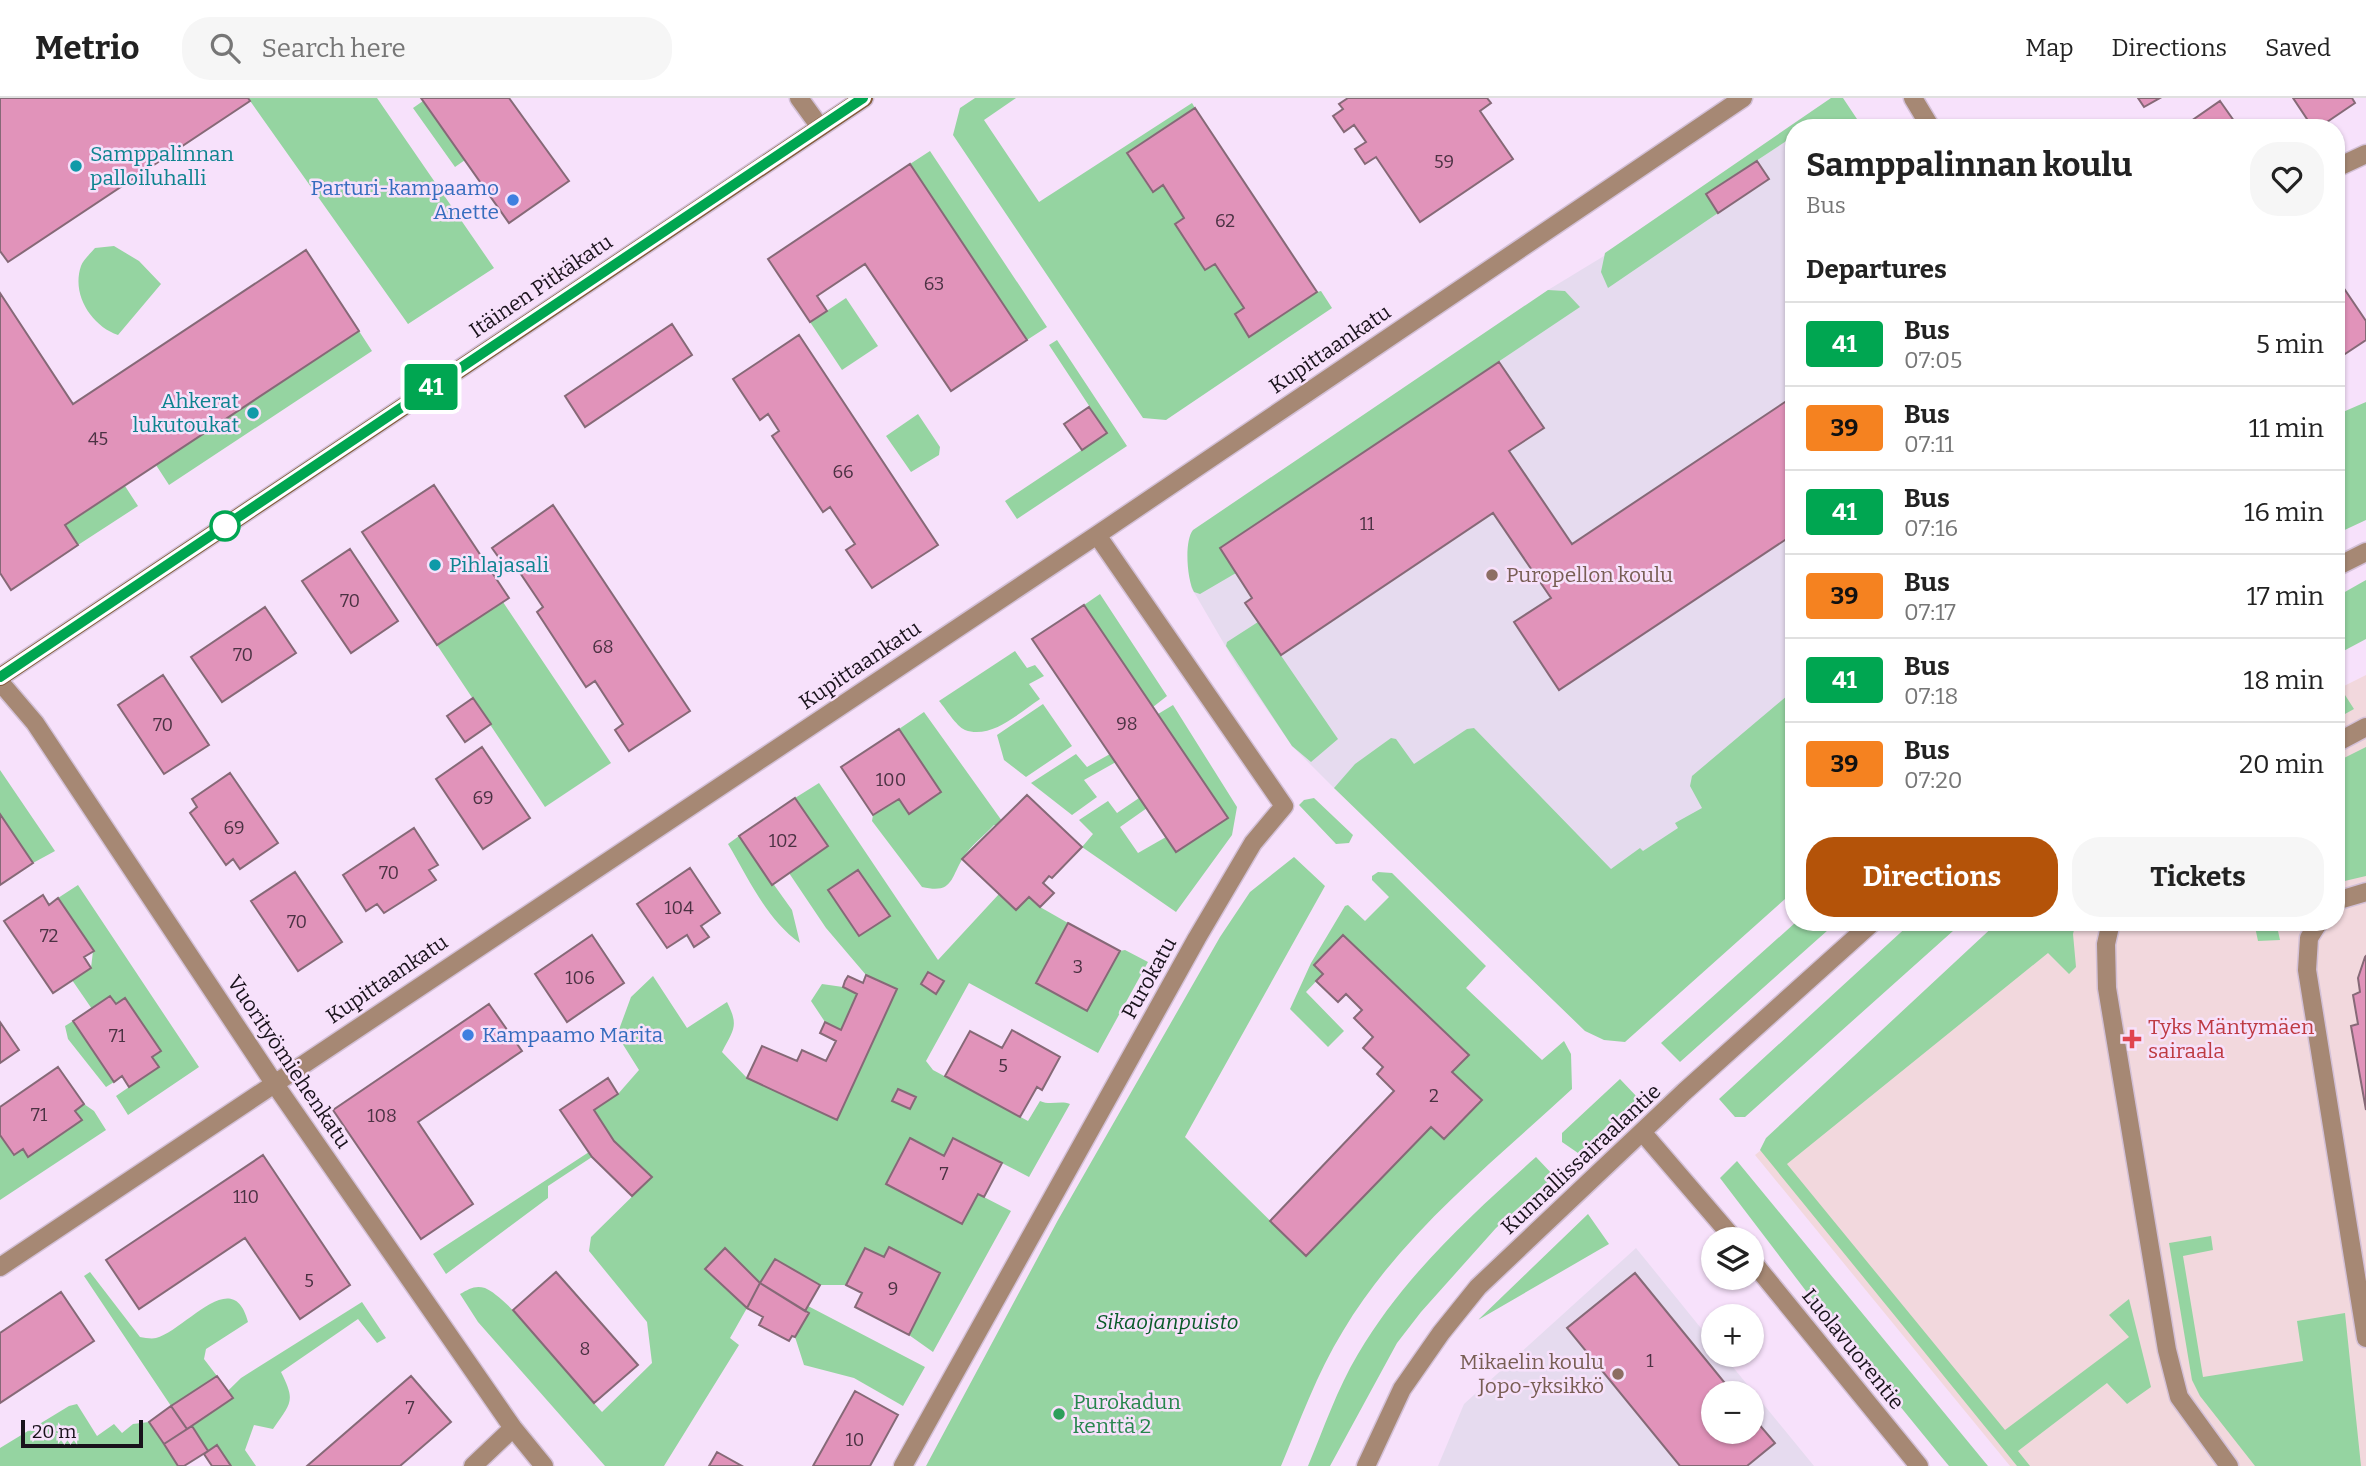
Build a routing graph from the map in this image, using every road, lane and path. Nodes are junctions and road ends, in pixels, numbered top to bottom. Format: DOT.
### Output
graph roads {
  1 [pos="799,98"];
  2 [pos="864,98"];
  3 [pos="1743,98"];
  4 [pos="1913,98"];
  5 [pos="1926,119"];
  6 [pos="820,127"];
  7 [pos="2366,154"];
  8 [pos="2345,164"];
  9 [pos="1097,535"];
  10 [pos="2366,552"];
  11 [pos="2345,562"];
  12 [pos="0,677"];
  13 [pos="0,682"];
  14 [pos="2366,727"];
  15 [pos="2345,738"];
  16 [pos="2366,892"];
  17 [pos="2345,898"];
  18 [pos="1863,931"];
  19 [pos="2109,931"];
  20 [pos="2313,931"];
  21 [pos="274,1083"];
  22 [pos="1643,1133"];
  23 [pos="1724,1227"];
  24 [pos="0,1268"];
  25 [pos="1764,1276"];
  26 [pos="2366,1338"];
  27 [pos="513,1428"];
  28 [pos="473,1466"];
  29 [pos="544,1466"];
  30 [pos="903,1466"];
  31 [pos="1366,1466"];
  32 [pos="1919,1466"];
  33 [pos="2229,1466"];
  1 -- 6 [label="street"];
  2 -- 6 [label="main road, Itäinen Pitkäkatu"];
  3 -- 9 [label="street, Kupittaankatu"];
  4 -- 5 [label="street"];
  6 -- 12 [label="main road, Itäinen Pitkäkatu"];
  7 -- 8 [label="street"];
  9 -- 21 [label="street, Kupittaankatu"];
  9 -- 30 [label="street, Purokatu"];
  10 -- 11 [label="street"];
  13 -- 21 [label="street, Vuorityömiehenkatu"];
  14 -- 15 [label="street"];
  16 -- 17 [label="street"];
  18 -- 22 [label="street, Kunnallissairaalantie"];
  19 -- 33 [label="street"];
  20 -- 26 [label="street"];
  21 -- 24 [label="street, Kupittaankatu"];
  21 -- 27 [label="street, Vuorityömiehenkatu"];
  22 -- 23 [label="street"];
  22 -- 31 [label="street, Kunnallissairaalantie"];
  25 -- 32 [label="street, Luolavuorentie"];
  27 -- 28 [label="street"];
  27 -- 29 [label="street, Vuorityömiehenkatu"];
}
